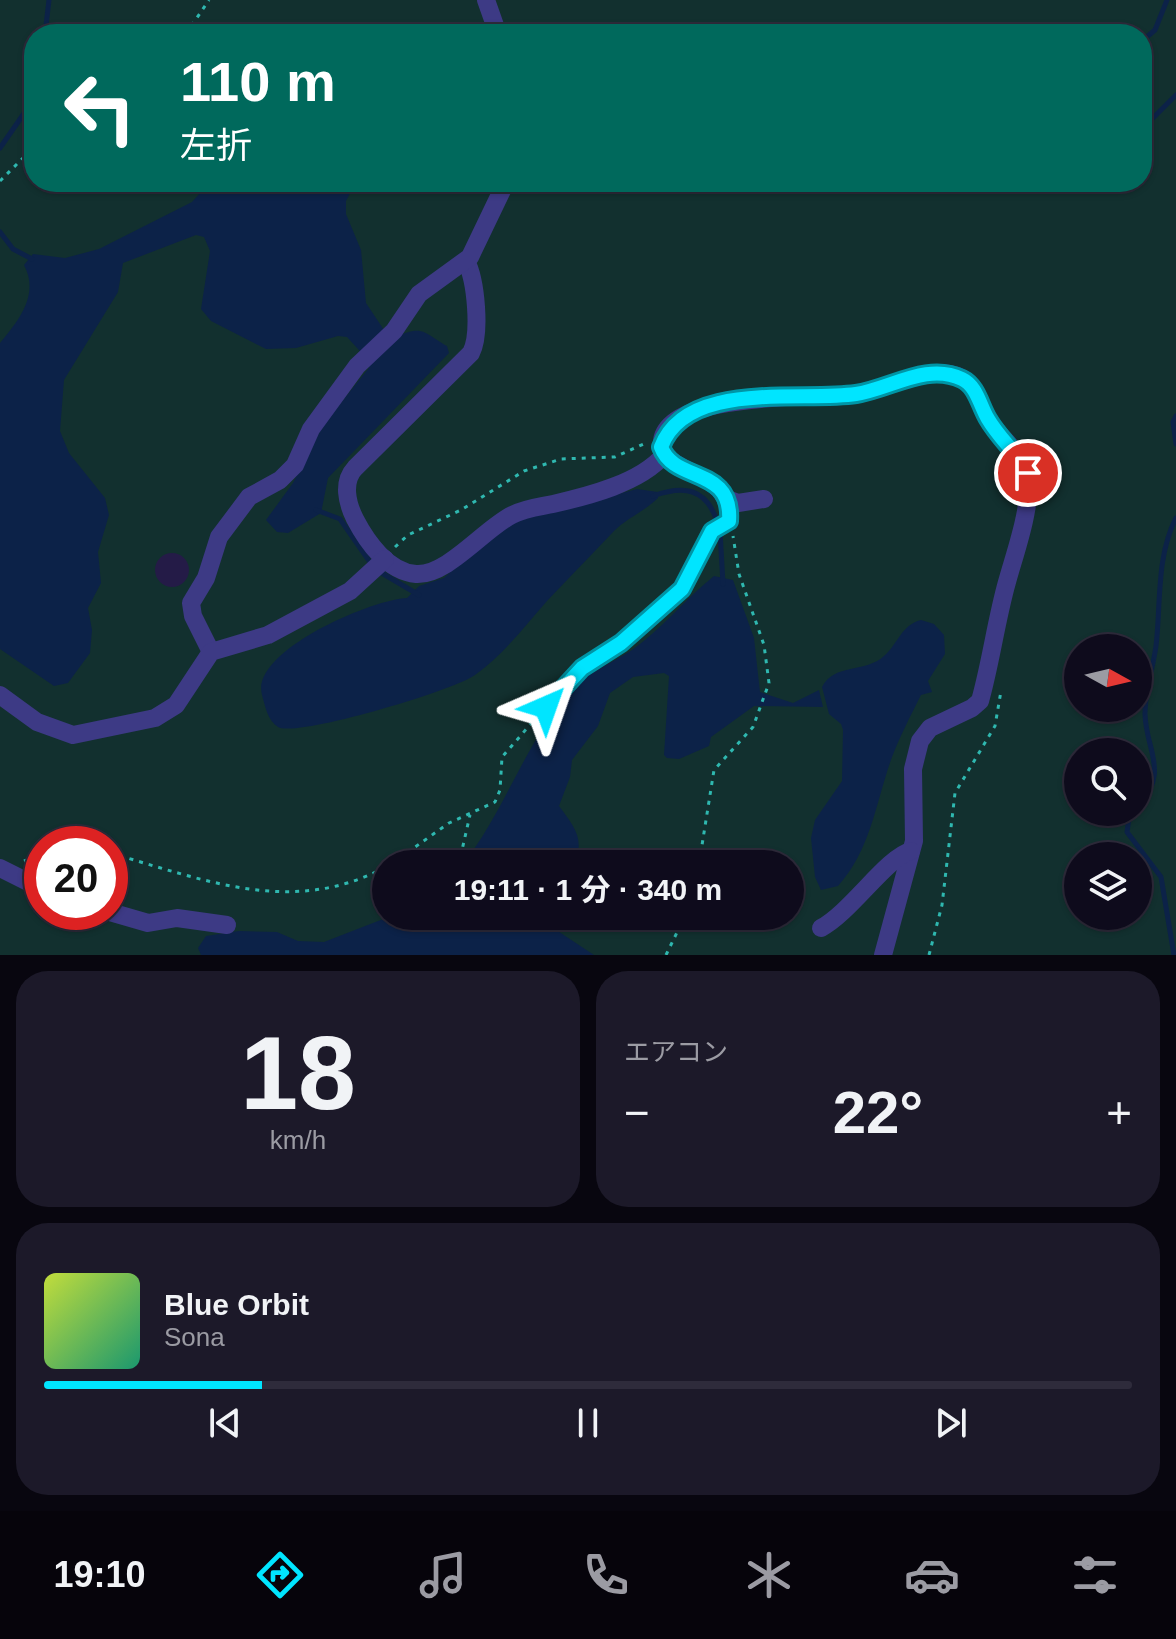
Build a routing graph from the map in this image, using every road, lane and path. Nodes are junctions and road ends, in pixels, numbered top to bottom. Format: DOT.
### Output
graph roads {
  1 [pos="209,0"];
  2 [pos="486,0"];
  3 [pos="193,24"];
  4 [pos="494,24"];
  5 [pos="24,157"];
  6 [pos="0,181"];
  7 [pos="501,192"];
  8 [pos="466,261"];
  9 [pos="662,451"];
  10 [pos="727,499"];
  11 [pos="764,499"];
  12 [pos="722,525"];
  13 [pos="378,566"];
  14 [pos="211,652"];
  15 [pos="991,657"];
  16 [pos="0,695"];
  17 [pos="546,707"];
  18 [pos="470,815"];
  19 [pos="410,850"];
  20 [pos="462,850"];
  21 [pos="701,850"];
  22 [pos="911,851"];
  23 [pos="128,858"];
  24 [pos="0,868"];
  25 [pos="372,873"];
  26 [pos="24,880"];
  27 [pos="128,917"];
  28 [pos="227,925"];
  29 [pos="821,928"];
  30 [pos="678,930"];
  31 [pos="666,955"];
  32 [pos="883,955"];
  33 [pos="929,955"];
  1 -- 3 [label="path"];
  2 -- 4 [label="lane"];
  5 -- 6 [label="path"];
  7 -- 8 [label="lane"];
  8 -- 13 [label="lane"];
  8 -- 14 [label="lane"];
  9 -- 10 [label="lane"];
  9 -- 13 [label="lane"];
  9 -- 13 [label="path"];
  9 -- 15 [label="lane"];
  10 -- 11 [label="lane"];
  10 -- 12 [label="lane"];
  12 -- 17 [label="lane"];
  12 -- 21 [label="path"];
  13 -- 14 [label="lane"];
  14 -- 16 [label="lane"];
  15 -- 22 [label="lane"];
  15 -- 33 [label="path"];
  17 -- 18 [label="path"];
  18 -- 19 [label="path"];
  18 -- 20 [label="path"];
  22 -- 29 [label="lane"];
  22 -- 32 [label="lane"];
  23 -- 25 [label="path"];
  24 -- 26 [label="lane"];
  27 -- 28 [label="lane"];
  30 -- 31 [label="path"];
}
